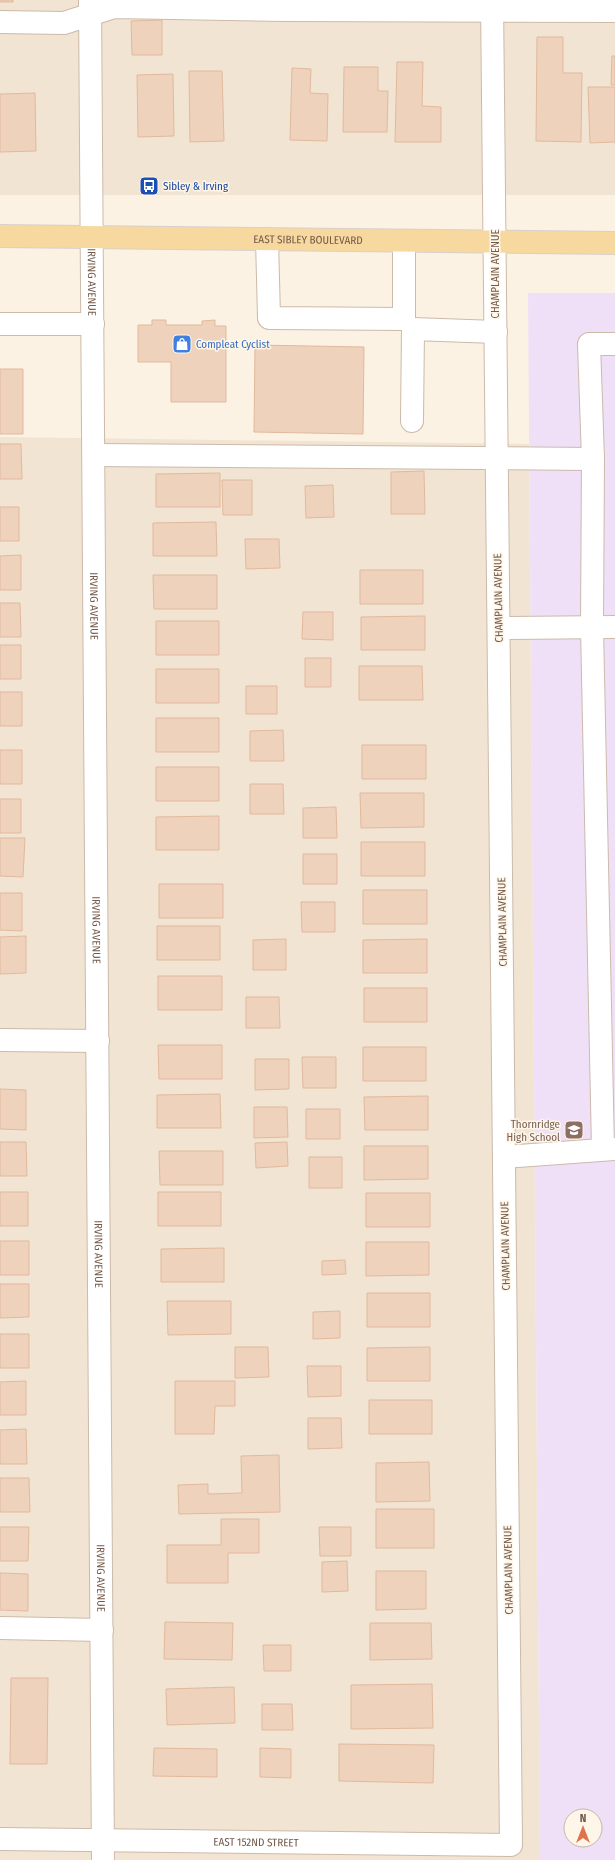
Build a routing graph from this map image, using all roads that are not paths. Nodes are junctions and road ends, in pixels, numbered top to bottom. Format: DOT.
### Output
graph roads {
  1 [pos="286,5"];
  2 [pos="492,5"];
  3 [pos="90,7"];
  4 [pos="615,11"];
  5 [pos="0,22"];
  6 [pos="0,236"];
  7 [pos="92,237"];
  8 [pos="267,239"];
  9 [pos="404,241"];
  10 [pos="495,242"];
  11 [pos="615,243"];
  12 [pos="0,324"];
  13 [pos="92,324"];
  14 [pos="409,324"];
  15 [pos="496,332"];
  16 [pos="615,344"];
  17 [pos="412,421"];
  18 [pos="94,455"];
  19 [pos="497,457"];
  20 [pos="593,459"];
  21 [pos="615,627"];
  22 [pos="499,628"];
  23 [pos="592,628"];
  24 [pos="0,1040"];
  25 [pos="98,1041"];
  26 [pos="609,1149"];
  27 [pos="504,1157"];
  28 [pos="0,1628"];
  29 [pos="102,1630"];
  30 [pos="0,1839"];
  31 [pos="511,1844"];
  32 [pos="103,1850"];
  1 -- 2 [label="street"];
  1 -- 3 [label="street"];
  2 -- 4 [label="street"];
  2 -- 10 [label="street, CHAMPLAIN AVENUE"];
  3 -- 5 [label="street"];
  3 -- 7 [label="street, IRVING AVENUE"];
  6 -- 7 [label="main road, EAST SIBLEY BOULEVARD"];
  7 -- 8 [label="main road, EAST SIBLEY BOULEVARD"];
  7 -- 13 [label="street, IRVING AVENUE"];
  8 -- 9 [label="main road, EAST SIBLEY BOULEVARD"];
  8 -- 14 [label="street"];
  9 -- 10 [label="main road, EAST SIBLEY BOULEVARD"];
  9 -- 14 [label="street"];
  10 -- 11 [label="main road, EAST SIBLEY BOULEVARD"];
  10 -- 15 [label="street, CHAMPLAIN AVENUE"];
  12 -- 13 [label="street"];
  13 -- 18 [label="street, IRVING AVENUE"];
  14 -- 15 [label="street"];
  14 -- 17 [label="street"];
  15 -- 19 [label="street, CHAMPLAIN AVENUE"];
  16 -- 20 [label="street"];
  18 -- 19 [label="street"];
  18 -- 25 [label="street, IRVING AVENUE"];
  19 -- 20 [label="street"];
  19 -- 22 [label="street, CHAMPLAIN AVENUE"];
  20 -- 23 [label="street"];
  21 -- 23 [label="street"];
  22 -- 23 [label="street"];
  22 -- 27 [label="street, CHAMPLAIN AVENUE"];
  23 -- 26 [label="street"];
  24 -- 25 [label="street"];
  25 -- 29 [label="street, IRVING AVENUE"];
  26 -- 27 [label="street"];
  27 -- 31 [label="street, CHAMPLAIN AVENUE"];
  28 -- 29 [label="street"];
  29 -- 32 [label="street, IRVING AVENUE"];
  30 -- 32 [label="street, EAST 152ND STREET"];
  31 -- 32 [label="street, EAST 152ND STREET"];
}
